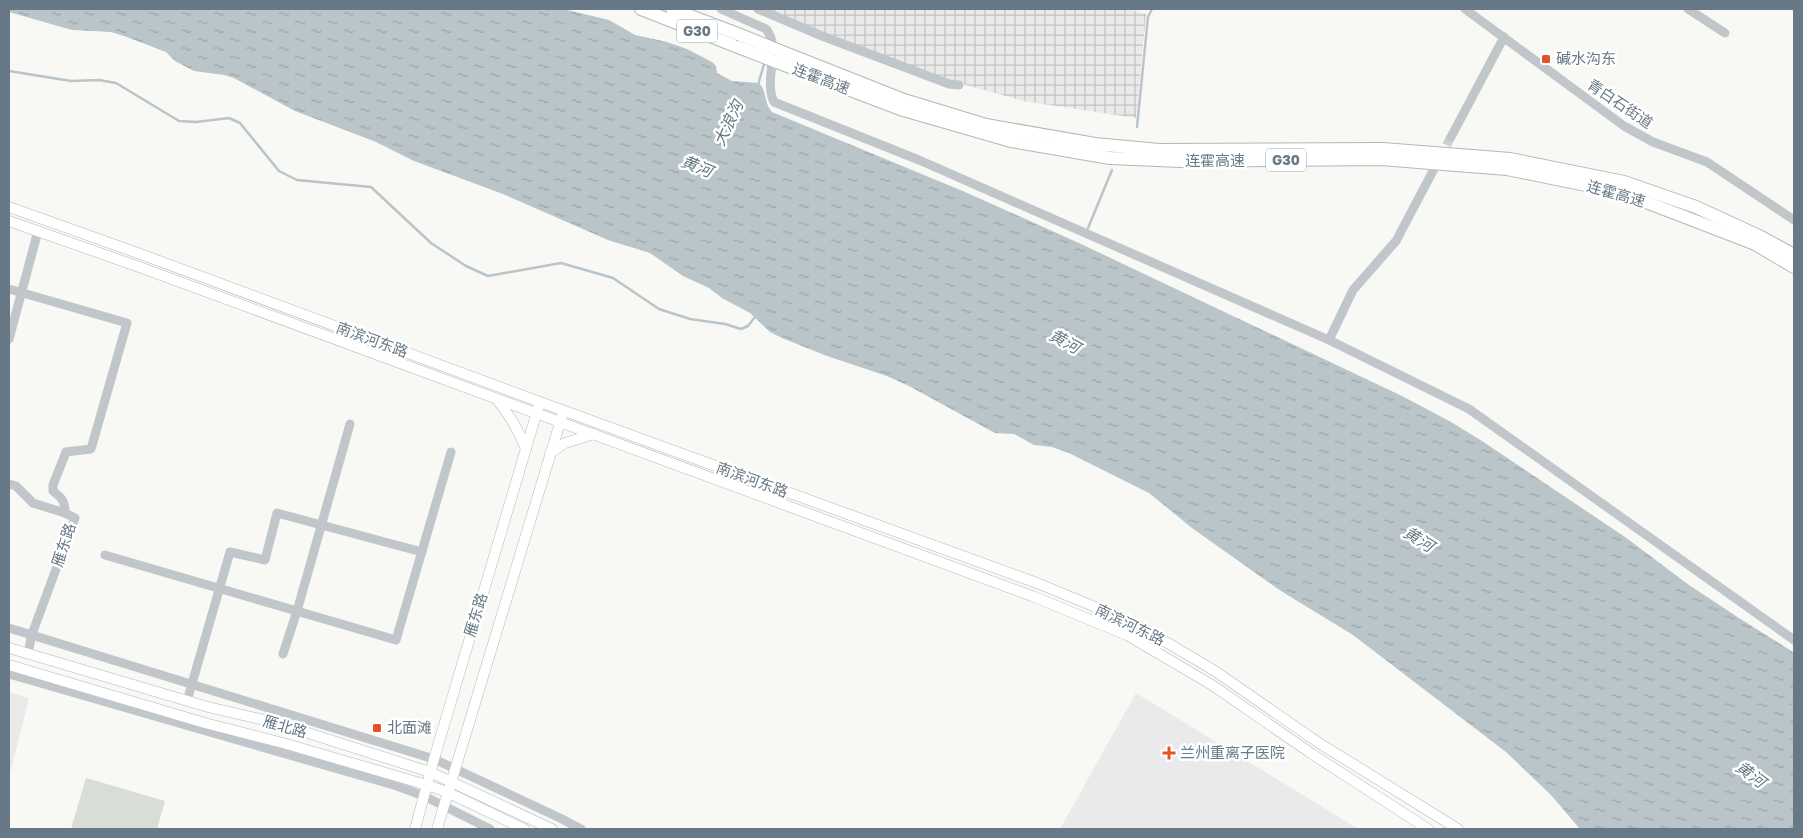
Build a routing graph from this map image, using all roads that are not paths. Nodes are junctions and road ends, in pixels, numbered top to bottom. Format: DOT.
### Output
graph roads {
  1 [pos="641,9"];
  2 [pos="672,9"];
  3 [pos="722,9"];
  4 [pos="758,9"];
  5 [pos="1464,9"];
  6 [pos="1688,9"];
  7 [pos="1725,33"];
  8 [pos="1504,38"];
  9 [pos="738,41"];
  10 [pos="774,55"];
  11 [pos="959,86"];
  12 [pos="1451,137"];
  13 [pos="1434,169"];
  14 [pos="10,211"];
  15 [pos="1794,220"];
  16 [pos="9,221"];
  17 [pos="38,231"];
  18 [pos="1794,256"];
  19 [pos="1794,267"];
  20 [pos="9,289"];
  21 [pos="22,293"];
  22 [pos="9,339"];
  23 [pos="1329,340"];
  24 [pos="497,400"];
  25 [pos="540,402"];
  26 [pos="563,410"];
  27 [pos="536,414"];
  28 [pos="560,423"];
  29 [pos="350,424"];
  30 [pos="594,434"];
  31 [pos="526,448"];
  32 [pos="451,452"];
  33 [pos="550,453"];
  34 [pos="9,484"];
  35 [pos="64,513"];
  36 [pos="321,525"];
  37 [pos="876,526"];
  38 [pos="869,537"];
  39 [pos="422,552"];
  40 [pos="105,555"];
  41 [pos="219,589"];
  42 [pos="297,611"];
  43 [pos="9,628"];
  44 [pos="32,634"];
  45 [pos="1794,640"];
  46 [pos="9,648"];
  47 [pos="28,653"];
  48 [pos="283,654"];
  49 [pos="9,664"];
  50 [pos="9,674"];
  51 [pos="192,684"];
  52 [pos="187,701"];
  53 [pos="434,759"];
  54 [pos="455,769"];
  55 [pos="430,772"];
  56 [pos="451,782"];
  57 [pos="427,785"];
  58 [pos="447,792"];
  59 [pos="424,796"];
  60 [pos="443,805"];
  61 [pos="415,829"];
  62 [pos="437,829"];
  63 [pos="490,829"];
  64 [pos="524,829"];
  65 [pos="552,829"];
  66 [pos="581,829"];
  67 [pos="1428,829"];
  68 [pos="1458,829"];
  1 -- 9 [label="highway, 连霍高速 / G30"];
  2 -- 9 [label="highway, 连霍高速 / G30"];
  3 -- 23 [label="street"];
  4 -- 11 [label="street"];
  5 -- 8 [label="street, 青白石街道"];
  6 -- 7 [label="street"];
  8 -- 12 [label="street"];
  8 -- 15 [label="street, 青白石街道"];
  9 -- 10 [label="highway, 连霍高速 / G30, bridge"];
  10 -- 18 [label="highway, 连霍高速 / G30"];
  10 -- 19 [label="highway, 连霍高速 / G30"];
  13 -- 23 [label="street"];
  14 -- 25 [label="main road, 南滨河东路"];
  16 -- 17 [label="main road, 南滨河东路"];
  17 -- 21 [label="street"];
  17 -- 24 [label="main road, 南滨河东路"];
  20 -- 21 [label="street"];
  21 -- 22 [label="street"];
  21 -- 35 [label="street, 雁东路"];
  23 -- 45 [label="street"];
  24 -- 27 [label="main road, 南滨河东路"];
  24 -- 31 [label="main road"];
  25 -- 26 [label="main road, 南滨河东路"];
  25 -- 27 [label="main road, 雁东路"];
  26 -- 28 [label="main road, 雁东路"];
  26 -- 37 [label="main road, 南滨河东路"];
  27 -- 28 [label="main road, 南滨河东路"];
  27 -- 31 [label="main road, 雁东路"];
  28 -- 30 [label="main road, 南滨河东路"];
  28 -- 33 [label="main road, 雁东路"];
  29 -- 36 [label="street"];
  30 -- 33 [label="main road"];
  30 -- 38 [label="main road, 南滨河东路"];
  31 -- 53 [label="main road, 雁东路"];
  32 -- 39 [label="street"];
  33 -- 54 [label="main road, 雁东路"];
  34 -- 35 [label="street"];
  35 -- 44 [label="street, 雁东路"];
  36 -- 39 [label="street"];
  36 -- 41 [label="street"];
  36 -- 42 [label="street"];
  37 -- 38 [label="main road"];
  37 -- 68 [label="main road, 南滨河东路"];
  38 -- 67 [label="main road, 南滨河东路"];
  39 -- 42 [label="street"];
  40 -- 41 [label="street"];
  41 -- 42 [label="street"];
  41 -- 51 [label="street"];
  42 -- 48 [label="street"];
  43 -- 44 [label="street"];
  44 -- 47 [label="street, 雁东路"];
  44 -- 51 [label="street"];
  46 -- 47 [label="main road, 雁北路"];
  47 -- 52 [label="main road, 雁北路"];
  49 -- 57 [label="main road, 雁北路"];
  50 -- 59 [label="street"];
  51 -- 52 [label="street"];
  51 -- 53 [label="street"];
  52 -- 55 [label="main road, 雁北路"];
  53 -- 54 [label="street"];
  53 -- 55 [label="main road, 雁东路"];
  54 -- 56 [label="main road, 雁东路"];
  54 -- 66 [label="street"];
  55 -- 56 [label="main road, 雁北路"];
  55 -- 57 [label="main road, 雁东路"];
  56 -- 58 [label="main road, 雁东路"];
  56 -- 65 [label="main road, 雁北路"];
  57 -- 58 [label="main road, 雁北路"];
  57 -- 59 [label="main road, 雁东路"];
  58 -- 60 [label="main road, 雁东路"];
  58 -- 64 [label="main road, 雁北路"];
  59 -- 60 [label="street"];
  59 -- 61 [label="main road, 雁东路"];
  60 -- 62 [label="main road, 雁东路"];
  60 -- 63 [label="street"];
}
